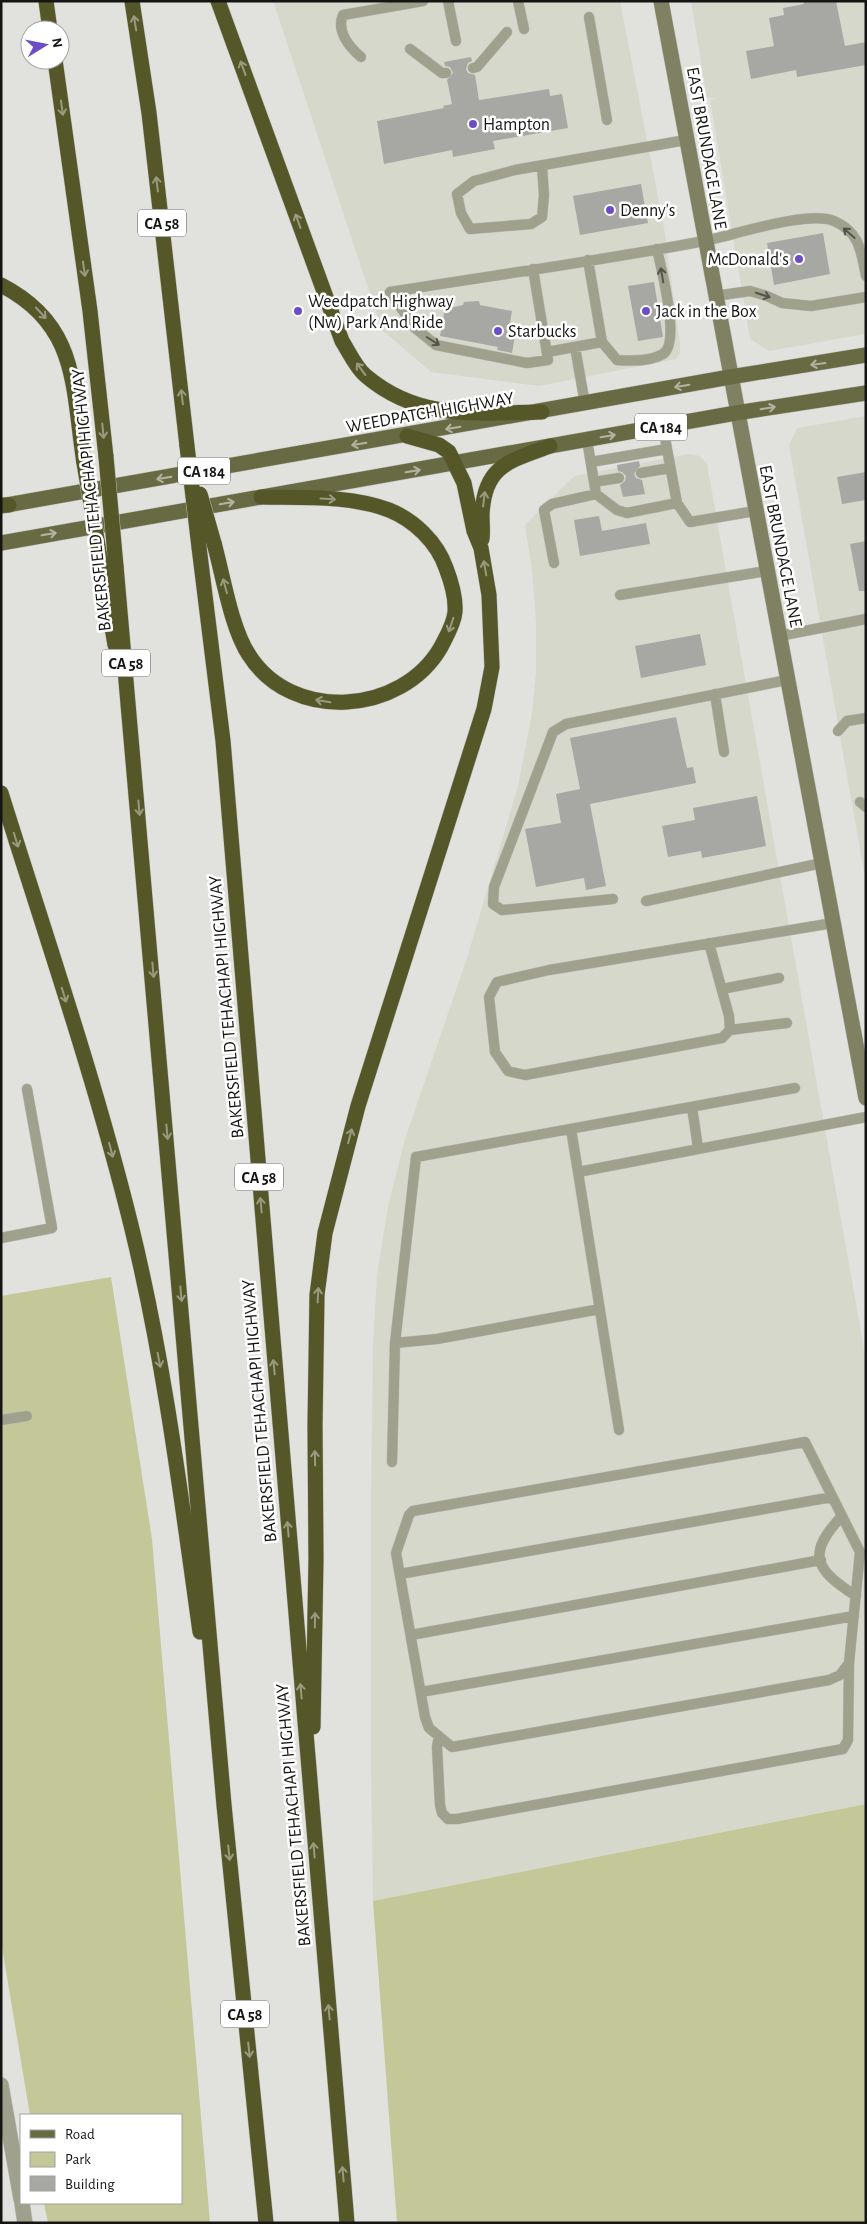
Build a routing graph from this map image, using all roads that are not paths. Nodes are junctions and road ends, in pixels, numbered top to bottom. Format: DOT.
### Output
graph roads {
  1 [pos="46,1"];
  2 [pos="132,1"];
  3 [pos="218,1"];
  4 [pos="423,1"];
  5 [pos="448,1"];
  6 [pos="518,1"];
  7 [pos="661,1"];
  8 [pos="588,18"];
  9 [pos="49,20"];
  10 [pos="524,29"];
  11 [pos="507,32"];
  12 [pos="456,41"];
  13 [pos="410,49"];
  14 [pos="360,57"];
  15 [pos="473,68"];
  16 [pos="56,70"];
  17 [pos="446,73"];
  18 [pos="607,120"];
  19 [pos="686,140"];
  20 [pos="542,166"];
  21 [pos="705,241"];
  22 [pos="658,249"];
  23 [pos="588,260"];
  24 [pos="533,269"];
  25 [pos="866,276"];
  26 [pos="1,286"];
  27 [pos="715,296"];
  28 [pos="866,297"];
  29 [pos="602,342"];
  30 [pos="575,347"];
  31 [pos="866,355"];
  32 [pos="547,356"];
  33 [pos="730,377"];
  34 [pos="866,393"];
  35 [pos="585,404"];
  36 [pos="542,412"];
  37 [pos="736,413"];
  38 [pos="663,427"];
  39 [pos="407,436"];
  40 [pos="586,440"];
  41 [pos="187,446"];
  42 [pos="550,446"];
  43 [pos="667,449"];
  44 [pos="591,462"];
  45 [pos="456,463"];
  46 [pos="670,468"];
  47 [pos="641,473"];
  48 [pos="619,478"];
  49 [pos="594,482"];
  50 [pos="596,494"];
  51 [pos="261,497"];
  52 [pos="677,503"];
  53 [pos="4,505"];
  54 [pos="755,511"];
  55 [pos="1,542"];
  56 [pos="481,548"];
  57 [pos="554,563"];
  58 [pos="109,568"];
  59 [pos="766,572"];
  60 [pos="620,595"];
  61 [pos="866,619"];
  62 [pos="779,636"];
  63 [pos="787,680"];
  64 [pos="715,694"];
  65 [pos="866,718"];
  66 [pos="838,731"];
  67 [pos="724,752"];
  68 [pos="1,793"];
  69 [pos="822,863"];
  70 [pos="613,899"];
  71 [pos="646,901"];
  72 [pos="833,922"];
  73 [pos="708,944"];
  74 [pos="779,978"];
  75 [pos="722,989"];
  76 [pos="787,1023"];
  77 [pos="730,1030"];
  78 [pos="795,1088"];
  79 [pos="27,1089"];
  80 [pos="866,1098"];
  81 [pos="692,1107"];
  82 [pos="866,1117"];
  83 [pos="570,1129"];
  84 [pos="698,1148"];
  85 [pos="578,1172"];
  86 [pos="1,1238"];
  87 [pos="600,1309"];
  88 [pos="395,1343"];
  89 [pos="27,1416"];
  90 [pos="1,1420"];
  91 [pos="619,1430"];
  92 [pos="392,1462"];
  93 [pos="832,1497"];
  94 [pos="842,1516"];
  95 [pos="863,1552"];
  96 [pos="821,1560"];
  97 [pos="400,1574"];
  98 [pos="856,1596"];
  99 [pos="854,1616"];
  100 [pos="411,1635"];
  101 [pos="849,1663"];
  102 [pos="420,1692"];
  103 [pos="439,1736"];
  104 [pos="224,1805"];
  105 [pos="311,1809"];
  106 [pos="1,2085"];
  107 [pos="20,2190"];
  108 [pos="22,2204"];
  109 [pos="25,2223"];
  110 [pos="266,2223"];
  111 [pos="347,2223"];
  1 -- 9 [label="highway"];
  41 -- 2 [label="highway, BAKERSFIELD TEHACHAPI HIGHWAY / CA 58, one-way"];
  36 -- 3 [label="highway, one-way"];
  4 -- 14 [label="lane"];
  5 -- 12 [label="lane"];
  6 -- 10 [label="lane"];
  7 -- 19 [label="main road, EAST BRUNDAGE LANE"];
  8 -- 18 [label="lane"];
  11 -- 15 [label="lane"];
  13 -- 17 [label="lane"];
  16 -- 58 [label="highway, BAKERSFIELD TEHACHAPI HIGHWAY / CA 58, one-way, bridge"];
  19 -- 20 [label="lane"];
  19 -- 21 [label="main road, EAST BRUNDAGE LANE"];
  20 -- 20 [label="lane"];
  21 -- 22 [label="lane"];
  25 -- 21 [label="lane, one-way"];
  21 -- 27 [label="main road, EAST BRUNDAGE LANE"];
  22 -- 23 [label="lane"];
  29 -- 22 [label="lane, one-way"];
  23 -- 24 [label="lane"];
  23 -- 29 [label="lane"];
  24 -- 32 [label="lane"];
  24 -- 32 [label="lane, one-way"];
  26 -- 58 [label="highway, one-way, bridge"];
  27 -- 28 [label="lane, one-way"];
  27 -- 33 [label="main road, EAST BRUNDAGE LANE"];
  29 -- 30 [label="lane"];
  30 -- 32 [label="lane"];
  30 -- 35 [label="lane"];
  31 -- 33 [label="main road, WEEDPATCH HIGHWAY / CA 184, one-way"];
  33 -- 35 [label="main road, WEEDPATCH HIGHWAY / CA 184, one-way"];
  33 -- 37 [label="main road, EAST BRUNDAGE LANE"];
  37 -- 34 [label="main road, CA 184, one-way"];
  35 -- 36 [label="main road, WEEDPATCH HIGHWAY / CA 184"];
  36 -- 39 [label="main road, WEEDPATCH HIGHWAY / CA 184, one-way"];
  37 -- 38 [label="main road, CA 184"];
  37 -- 54 [label="main road, EAST BRUNDAGE LANE"];
  40 -- 38 [label="main road, CA 184, one-way"];
  38 -- 43 [label="lane"];
  39 -- 45 [label="highway"];
  39 -- 53 [label="main road, WEEDPATCH HIGHWAY / CA 184, one-way"];
  40 -- 42 [label="main road, CA 184"];
  40 -- 44 [label="lane"];
  51 -- 41 [label="highway, one-way, bridge"];
  105 -- 41 [label="highway, BAKERSFIELD TEHACHAPI HIGHWAY / CA 58, one-way, bridge"];
  42 -- 45 [label="main road, CA 184"];
  56 -- 42 [label="highway, one-way"];
  43 -- 44 [label="lane"];
  43 -- 46 [label="lane"];
  44 -- 49 [label="lane"];
  51 -- 45 [label="main road, CA 184, one-way"];
  45 -- 56 [label="highway"];
  46 -- 47 [label="lane"];
  46 -- 52 [label="lane"];
  48 -- 49 [label="lane"];
  49 -- 50 [label="lane"];
  50 -- 52 [label="lane"];
  50 -- 57 [label="lane"];
  55 -- 51 [label="main road, CA 184, one-way"];
  52 -- 54 [label="lane"];
  54 -- 59 [label="main road, EAST BRUNDAGE LANE"];
  105 -- 56 [label="highway, one-way"];
  58 -- 104 [label="highway, BAKERSFIELD TEHACHAPI HIGHWAY / CA 58, one-way"];
  59 -- 60 [label="lane"];
  59 -- 62 [label="main road, EAST BRUNDAGE LANE"];
  61 -- 62 [label="lane"];
  62 -- 63 [label="main road, EAST BRUNDAGE LANE"];
  63 -- 64 [label="lane"];
  63 -- 69 [label="main road, EAST BRUNDAGE LANE"];
  64 -- 67 [label="lane"];
  64 -- 70 [label="lane"];
  65 -- 66 [label="lane"];
  68 -- 104 [label="highway, one-way"];
  69 -- 71 [label="lane"];
  69 -- 72 [label="main road, EAST BRUNDAGE LANE"];
  72 -- 73 [label="lane"];
  72 -- 80 [label="main road, EAST BRUNDAGE LANE"];
  73 -- 75 [label="lane"];
  73 -- 77 [label="lane"];
  74 -- 75 [label="lane"];
  75 -- 77 [label="lane"];
  76 -- 77 [label="lane"];
  78 -- 81 [label="lane"];
  79 -- 86 [label="lane"];
  81 -- 83 [label="lane"];
  81 -- 84 [label="lane"];
  82 -- 84 [label="lane"];
  83 -- 85 [label="lane"];
  83 -- 88 [label="lane"];
  84 -- 85 [label="lane"];
  85 -- 87 [label="lane"];
  87 -- 88 [label="lane"];
  87 -- 91 [label="lane"];
  88 -- 92 [label="lane"];
  89 -- 90 [label="lane"];
  93 -- 94 [label="lane"];
  93 -- 97 [label="lane"];
  93 -- 97 [label="lane"];
  94 -- 95 [label="lane"];
  94 -- 96 [label="lane"];
  95 -- 98 [label="lane"];
  96 -- 98 [label="lane"];
  96 -- 100 [label="lane"];
  97 -- 100 [label="lane"];
  98 -- 99 [label="lane"];
  99 -- 101 [label="lane"];
  99 -- 102 [label="lane"];
  100 -- 102 [label="lane"];
  101 -- 103 [label="lane"];
  101 -- 103 [label="lane"];
  102 -- 103 [label="lane"];
  104 -- 110 [label="highway, BAKERSFIELD TEHACHAPI HIGHWAY / CA 58, one-way"];
  111 -- 105 [label="highway, BAKERSFIELD TEHACHAPI HIGHWAY / CA 58, one-way"];
  106 -- 107 [label="street"];
  108 -- 109 [label="street"];
}
